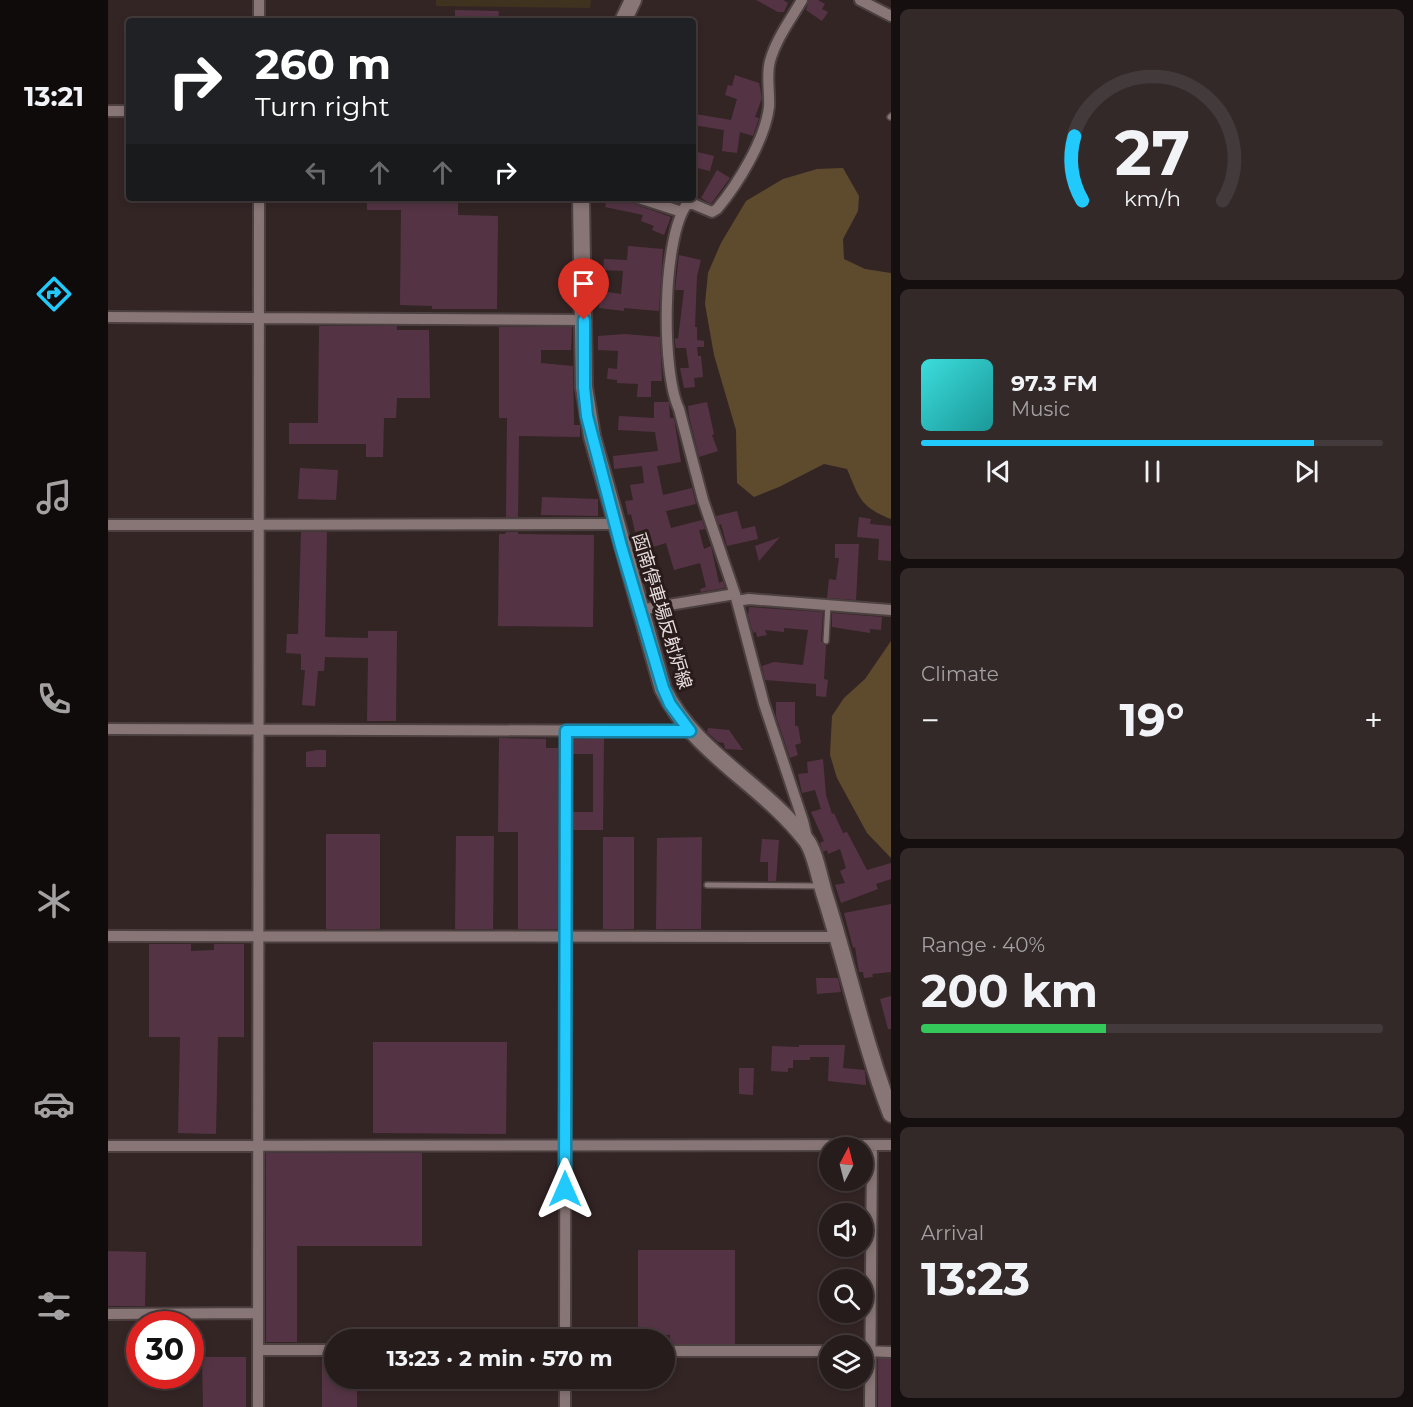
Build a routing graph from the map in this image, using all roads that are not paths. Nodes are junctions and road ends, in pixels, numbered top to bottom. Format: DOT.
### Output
graph roads {
  1 [pos="260,0"];
  2 [pos="633,0"];
  3 [pos="802,0"];
  4 [pos="860,0"];
  5 [pos="891,16"];
  6 [pos="260,18"];
  7 [pos="624,18"];
  8 [pos="108,111"];
  9 [pos="126,111"];
  10 [pos="259,201"];
  11 [pos="581,201"];
  12 [pos="648,201"];
  13 [pos="682,212"];
  14 [pos="108,317"];
  15 [pos="259,317"];
  16 [pos="584,320"];
  17 [pos="108,525"];
  18 [pos="259,525"];
  19 [pos="615,525"];
  20 [pos="736,598"];
  21 [pos="828,604"];
  22 [pos="639,610"];
  23 [pos="891,610"];
  24 [pos="826,641"];
  25 [pos="108,729"];
  26 [pos="259,729"];
  27 [pos="566,731"];
  28 [pos="690,731"];
  29 [pos="807,841"];
  30 [pos="707,885"];
  31 [pos="821,886"];
  32 [pos="108,936"];
  33 [pos="258,937"];
  34 [pos="565,937"];
  35 [pos="838,937"];
  36 [pos="891,1114"];
  37 [pos="819,1145"];
  38 [pos="873,1145"];
  39 [pos="108,1146"];
  40 [pos="258,1146"];
  41 [pos="565,1146"];
  42 [pos="891,1146"];
  43 [pos="871,1191"];
  44 [pos="258,1313"];
  45 [pos="108,1314"];
  46 [pos="565,1329"];
  47 [pos="866,1335"];
  48 [pos="258,1350"];
  49 [pos="324,1350"];
  50 [pos="675,1351"];
  51 [pos="819,1351"];
  52 [pos="873,1351"];
  53 [pos="891,1352"];
  54 [pos="565,1389"];
  55 [pos="869,1389"];
  56 [pos="258,1407"];
  57 [pos="565,1407"];
  58 [pos="870,1407"];
  1 -- 6 [label="street"];
  2 -- 7 [label="main road"];
  3 -- 13 [label="street"];
  4 -- 5 [label="street"];
  8 -- 9 [label="street"];
  10 -- 15 [label="street"];
  11 -- 16 [label="main road, 函南停車場反射炉線"];
  12 -- 13 [label="street"];
  13 -- 20 [label="street"];
  14 -- 15 [label="street"];
  15 -- 16 [label="street"];
  15 -- 18 [label="street"];
  16 -- 19 [label="main road, 函南停車場反射炉線"];
  17 -- 18 [label="street"];
  18 -- 19 [label="street"];
  18 -- 26 [label="street"];
  19 -- 22 [label="main road, 函南停車場反射炉線"];
  20 -- 21 [label="street"];
  20 -- 22 [label="street"];
  20 -- 29 [label="street"];
  21 -- 23 [label="street"];
  21 -- 24 [label="lane"];
  22 -- 28 [label="main road, 函南停車場反射炉線"];
  25 -- 26 [label="street"];
  26 -- 27 [label="street"];
  26 -- 33 [label="street"];
  27 -- 28 [label="street"];
  27 -- 34 [label="street"];
  28 -- 29 [label="main road, 函南停車場反射炉線"];
  29 -- 31 [label="main road, 函南停車場反射炉線"];
  30 -- 31 [label="lane"];
  31 -- 35 [label="main road, 函南停車場反射炉線"];
  32 -- 33 [label="street"];
  33 -- 34 [label="street"];
  33 -- 40 [label="street"];
  34 -- 35 [label="street"];
  34 -- 41 [label="street"];
  35 -- 36 [label="main road, 函南停車場反射炉線"];
  37 -- 41 [label="street"];
  38 -- 42 [label="street"];
  39 -- 40 [label="street"];
  40 -- 41 [label="street"];
  40 -- 44 [label="street"];
  41 -- 46 [label="street"];
  43 -- 47 [label="street"];
  44 -- 45 [label="street"];
  44 -- 48 [label="street"];
  48 -- 49 [label="street"];
  48 -- 56 [label="street"];
  50 -- 51 [label="street"];
  52 -- 53 [label="street"];
  54 -- 57 [label="street"];
  55 -- 58 [label="street"];
}
